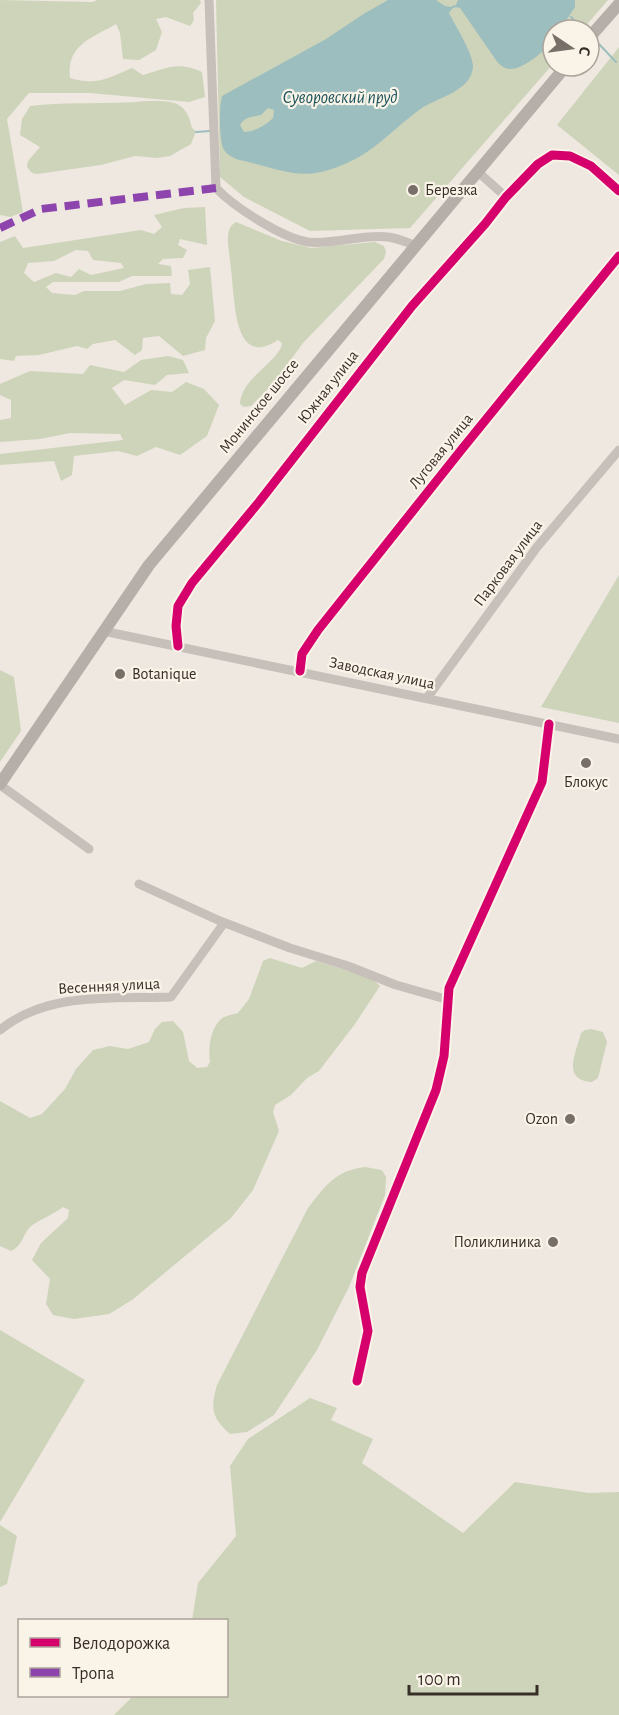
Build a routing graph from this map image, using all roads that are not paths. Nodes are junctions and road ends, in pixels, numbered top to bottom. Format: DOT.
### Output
graph roads {
  1 [pos="210,0"];
  2 [pos="619,4"];
  3 [pos="601,24"];
  4 [pos="556,78"];
  5 [pos="477,171"];
  6 [pos="619,191"];
  7 [pos="506,197"];
  8 [pos="414,245"];
  9 [pos="619,256"];
  10 [pos="619,450"];
  11 [pos="103,631"];
  12 [pos="178,646"];
  13 [pos="300,671"];
  14 [pos="427,698"];
  15 [pos="549,724"];
  16 [pos="619,739"];
  17 [pos="0,785"];
  18 [pos="89,849"];
  19 [pos="139,884"];
  20 [pos="224,923"];
  21 [pos="449,1000"];
  22 [pos="0,1030"];
  23 [pos="357,1382"];
  1 -- 8 [label="street"];
  2 -- 3 [label="main road"];
  4 -- 5 [label="main road, Монинское шоссе"];
  5 -- 7 [label="street"];
  5 -- 8 [label="main road, Монинское шоссе"];
  6 -- 7 [label="street, Южная улица"];
  7 -- 12 [label="street, Южная улица"];
  8 -- 11 [label="main road, Монинское шоссе"];
  9 -- 13 [label="street, Луговая улица"];
  10 -- 14 [label="street, Парковая улица"];
  11 -- 12 [label="street, Заводская улица"];
  11 -- 17 [label="main road, Монинское шоссе"];
  12 -- 13 [label="street, Заводская улица"];
  13 -- 14 [label="street, Заводская улица"];
  14 -- 15 [label="street, Заводская улица"];
  15 -- 16 [label="street, Заводская улица"];
  15 -- 21 [label="street"];
  17 -- 18 [label="street"];
  19 -- 20 [label="street"];
  20 -- 21 [label="street"];
  20 -- 22 [label="street, Весенняя улица"];
  21 -- 23 [label="street"];
}
